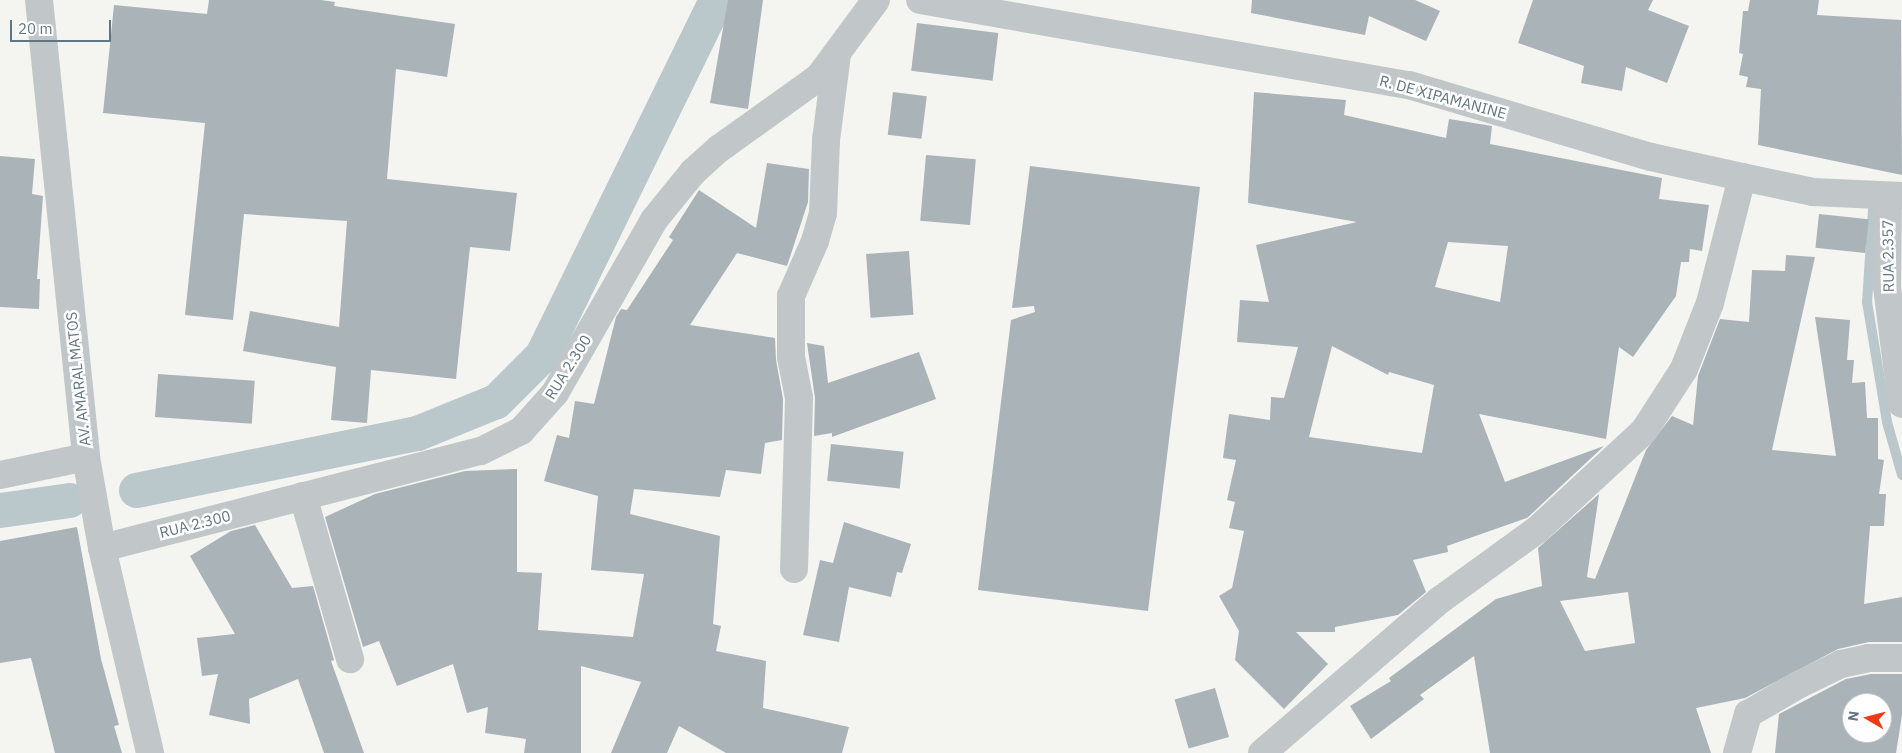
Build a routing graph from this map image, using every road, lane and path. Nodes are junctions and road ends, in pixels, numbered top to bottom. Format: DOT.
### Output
graph roads {
  1 [pos="39,0"];
  2 [pos="876,0"];
  3 [pos="920,0"];
  4 [pos="838,53"];
  5 [pos="1742,178"];
  6 [pos="1895,197"];
  7 [pos="1902,404"];
  8 [pos="86,457"];
  9 [pos="0,475"];
  10 [pos="303,496"];
  11 [pos="102,548"];
  12 [pos="794,569"];
  13 [pos="1902,658"];
  14 [pos="350,659"];
  15 [pos="150,753"];
  16 [pos="1262,753"];
  17 [pos="1737,753"];
  1 -- 8 [label="street, AV. AMARAL MATOS"];
  2 -- 4 [label="street, RUA 2.300"];
  3 -- 5 [label="street, R. DE XIPAMANINE"];
  4 -- 10 [label="street, RUA 2.300"];
  4 -- 12 [label="street"];
  5 -- 6 [label="street, R. DE XIPAMANINE"];
  5 -- 16 [label="street"];
  6 -- 7 [label="street, RUA 2.357"];
  8 -- 9 [label="street"];
  8 -- 11 [label="street, AV. AMARAL MATOS"];
  10 -- 11 [label="street, RUA 2.300"];
  10 -- 14 [label="street"];
  11 -- 15 [label="street, AV. AMARAL MATOS"];
  13 -- 17 [label="street"];
}
